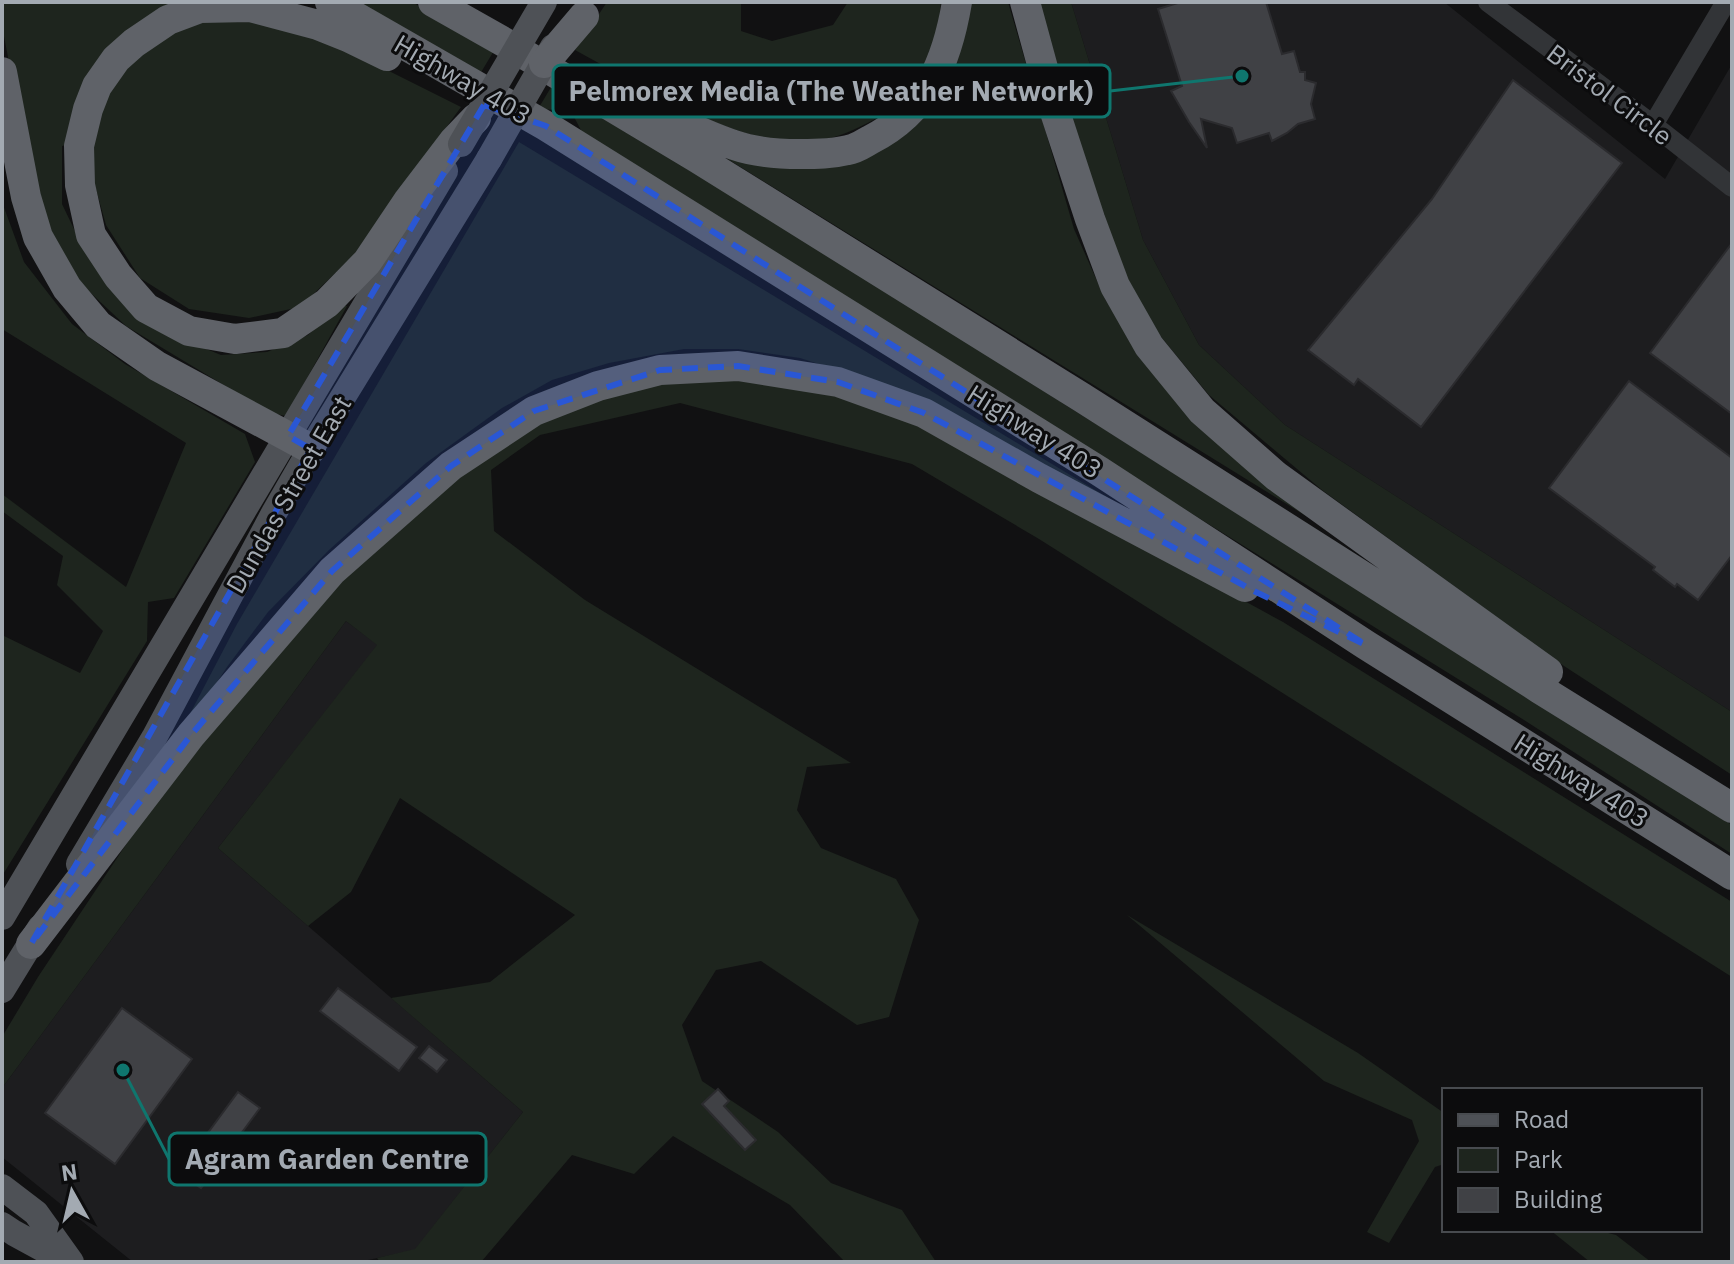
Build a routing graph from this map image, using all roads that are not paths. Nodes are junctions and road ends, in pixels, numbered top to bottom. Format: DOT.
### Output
graph roads {
  1 [pos="330,2"];
  2 [pos="433,2"];
  3 [pos="544,2"];
  4 [pos="957,2"];
  5 [pos="1025,2"];
  6 [pos="1488,2"];
  7 [pos="1726,2"];
  8 [pos="583,8"];
  9 [pos="509,45"];
  10 [pos="544,63"];
  11 [pos="2,72"];
  12 [pos="477,116"];
  13 [pos="1653,125"];
  14 [pos="546,126"];
  15 [pos="457,143"];
  16 [pos="1732,187"];
  17 [pos="300,443"];
  18 [pos="1366,645"];
  19 [pos="1624,740"];
  20 [pos="1732,808"];
  21 [pos="1732,875"];
  22 [pos="2,917"];
  23 [pos="31,944"];
  24 [pos="2,990"];
  25 [pos="2,1187"];
  26 [pos="2,1225"];
  27 [pos="69,1262"];
  1 -- 14 [label="highway, Highway 403"];
  2 -- 9 [label="highway, Highway 403"];
  3 -- 12 [label="main road, bridge"];
  4 -- 9 [label="highway"];
  5 -- 19 [label="highway"];
  6 -- 13 [label="street, Bristol Circle"];
  7 -- 13 [label="street"];
  8 -- 10 [label="highway, bridge"];
  9 -- 19 [label="highway, Highway 403"];
  10 -- 17 [label="main road, Dundas Street East, bridge"];
  11 -- 17 [label="highway"];
  12 -- 15 [label="highway, bridge"];
  13 -- 16 [label="street, Bristol Circle"];
  14 -- 15 [label="highway"];
  14 -- 18 [label="highway, Highway 403"];
  15 -- 17 [label="main road, Dundas Street East"];
  17 -- 22 [label="main road, Dundas Street East"];
  17 -- 23 [label="main road, Dundas Street East"];
  18 -- 21 [label="highway, Highway 403"];
  18 -- 23 [label="highway"];
  19 -- 20 [label="highway, Highway 403"];
  23 -- 24 [label="main road, Dundas Street East"];
  25 -- 27 [label="main road"];
  26 -- 27 [label="main road"];
}
